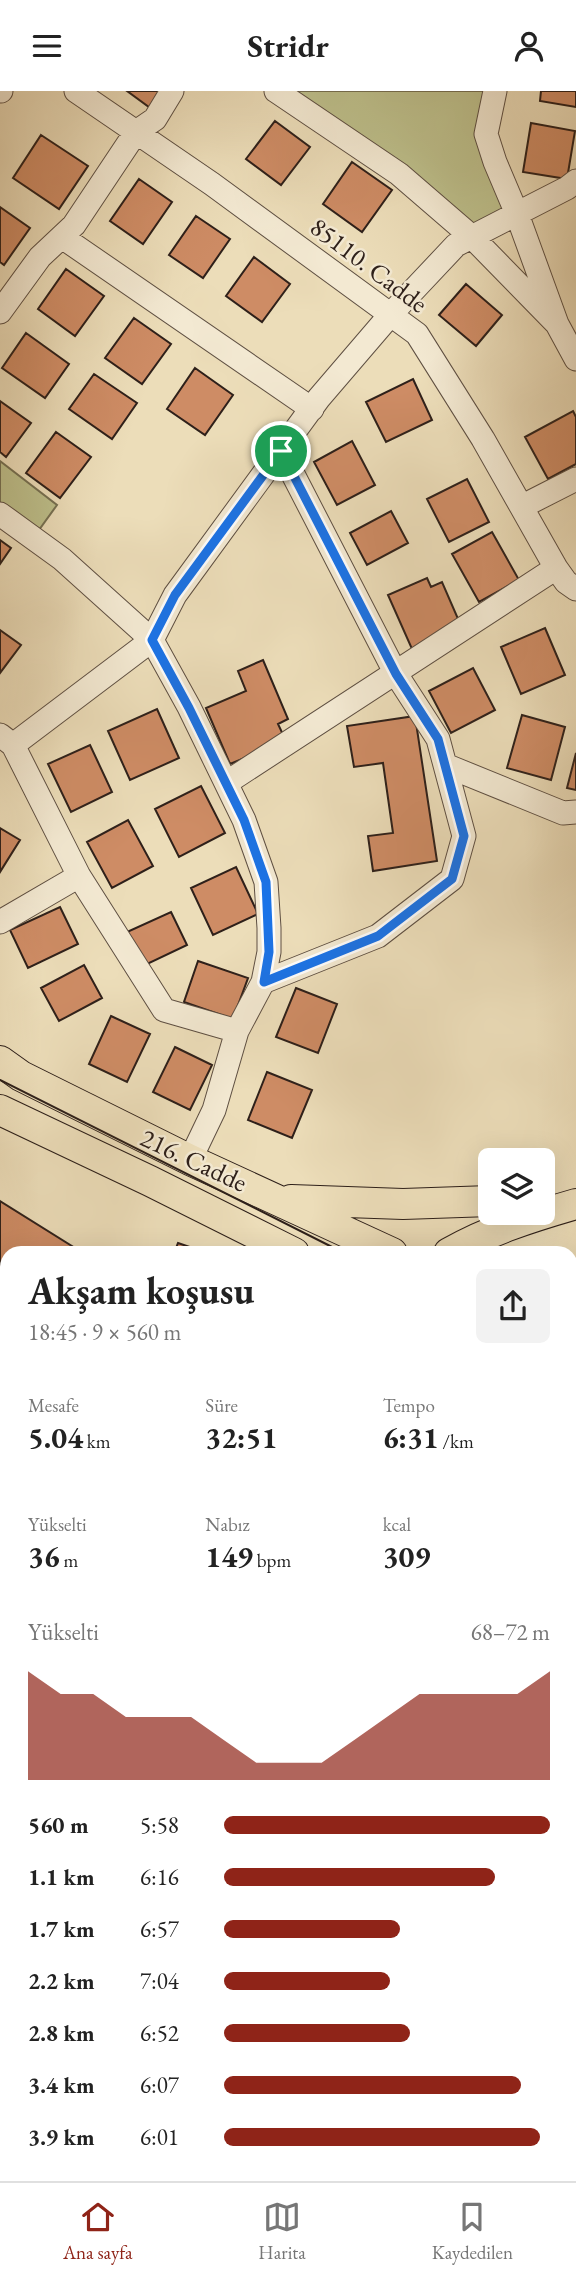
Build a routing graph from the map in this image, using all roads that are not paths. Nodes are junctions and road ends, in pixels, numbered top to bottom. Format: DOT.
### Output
graph roads {
  1 [pos="76,91"];
  2 [pos="172,91"];
  3 [pos="277,91"];
  4 [pos="495,91"];
  5 [pos="136,132"];
  6 [pos="576,181"];
  7 [pos="517,214"];
  8 [pos="62,237"];
  9 [pos="472,237"];
  10 [pos="0,312"];
  11 [pos="391,314"];
  12 [pos="557,324"];
  13 [pos="576,359"];
  14 [pos="312,409"];
  15 [pos="281,451"];
  16 [pos="576,479"];
  17 [pos="523,506"];
  18 [pos="0,514"];
  19 [pos="556,568"];
  20 [pos="576,589"];
  21 [pos="152,640"];
  22 [pos="396,674"];
  23 [pos="7,740"];
  24 [pos="445,765"];
  25 [pos="226,783"];
  26 [pos="576,812"];
  27 [pos="79,876"];
  28 [pos="0,922"];
  29 [pos="264,982"];
  30 [pos="237,1031"];
  31 [pos="7,1068"];
  32 [pos="2,1110"];
  33 [pos="190,1160"];
  34 [pos="576,1183"];
  35 [pos="555,1189"];
  36 [pos="279,1200"];
  37 [pos="478,1202"];
  38 [pos="576,1204"];
  39 [pos="279,1246"];
  40 [pos="377,1246"];
  41 [pos="465,1246"];
  1 -- 5 [label="street, 85110. Cadde"];
  2 -- 5 [label="street"];
  3 -- 9 [label="street"];
  4 -- 7 [label="street"];
  5 -- 8 [label="street"];
  5 -- 11 [label="street, 85110. Cadde"];
  6 -- 7 [label="street"];
  7 -- 9 [label="street"];
  7 -- 12 [label="street"];
  8 -- 10 [label="street"];
  8 -- 14 [label="street"];
  9 -- 11 [label="street"];
  9 -- 12 [label="street"];
  11 -- 14 [label="street"];
  11 -- 17 [label="street, 85110. Cadde"];
  12 -- 13 [label="street"];
  14 -- 15 [label="street"];
  15 -- 21 [label="street"];
  15 -- 22 [label="street"];
  16 -- 17 [label="street"];
  17 -- 19 [label="street, 85110. Cadde"];
  18 -- 21 [label="street"];
  19 -- 20 [label="street, 85110. Cadde"];
  19 -- 22 [label="street"];
  21 -- 23 [label="street"];
  21 -- 25 [label="street"];
  22 -- 24 [label="street"];
  22 -- 25 [label="street"];
  23 -- 27 [label="street"];
  24 -- 26 [label="street"];
  24 -- 29 [label="street"];
  25 -- 29 [label="street"];
  27 -- 28 [label="street"];
  27 -- 30 [label="street"];
  29 -- 30 [label="street"];
  30 -- 33 [label="street"];
  31 -- 33 [label="main road, 216. Cadde"];
  32 -- 39 [label="main road, 216. Cadde"];
  33 -- 36 [label="main road, 216. Cadde"];
  34 -- 35 [label="main road"];
  36 -- 37 [label="main road"];
  36 -- 40 [label="main road, 216. Cadde"];
  38 -- 41 [label="main road"];
}
